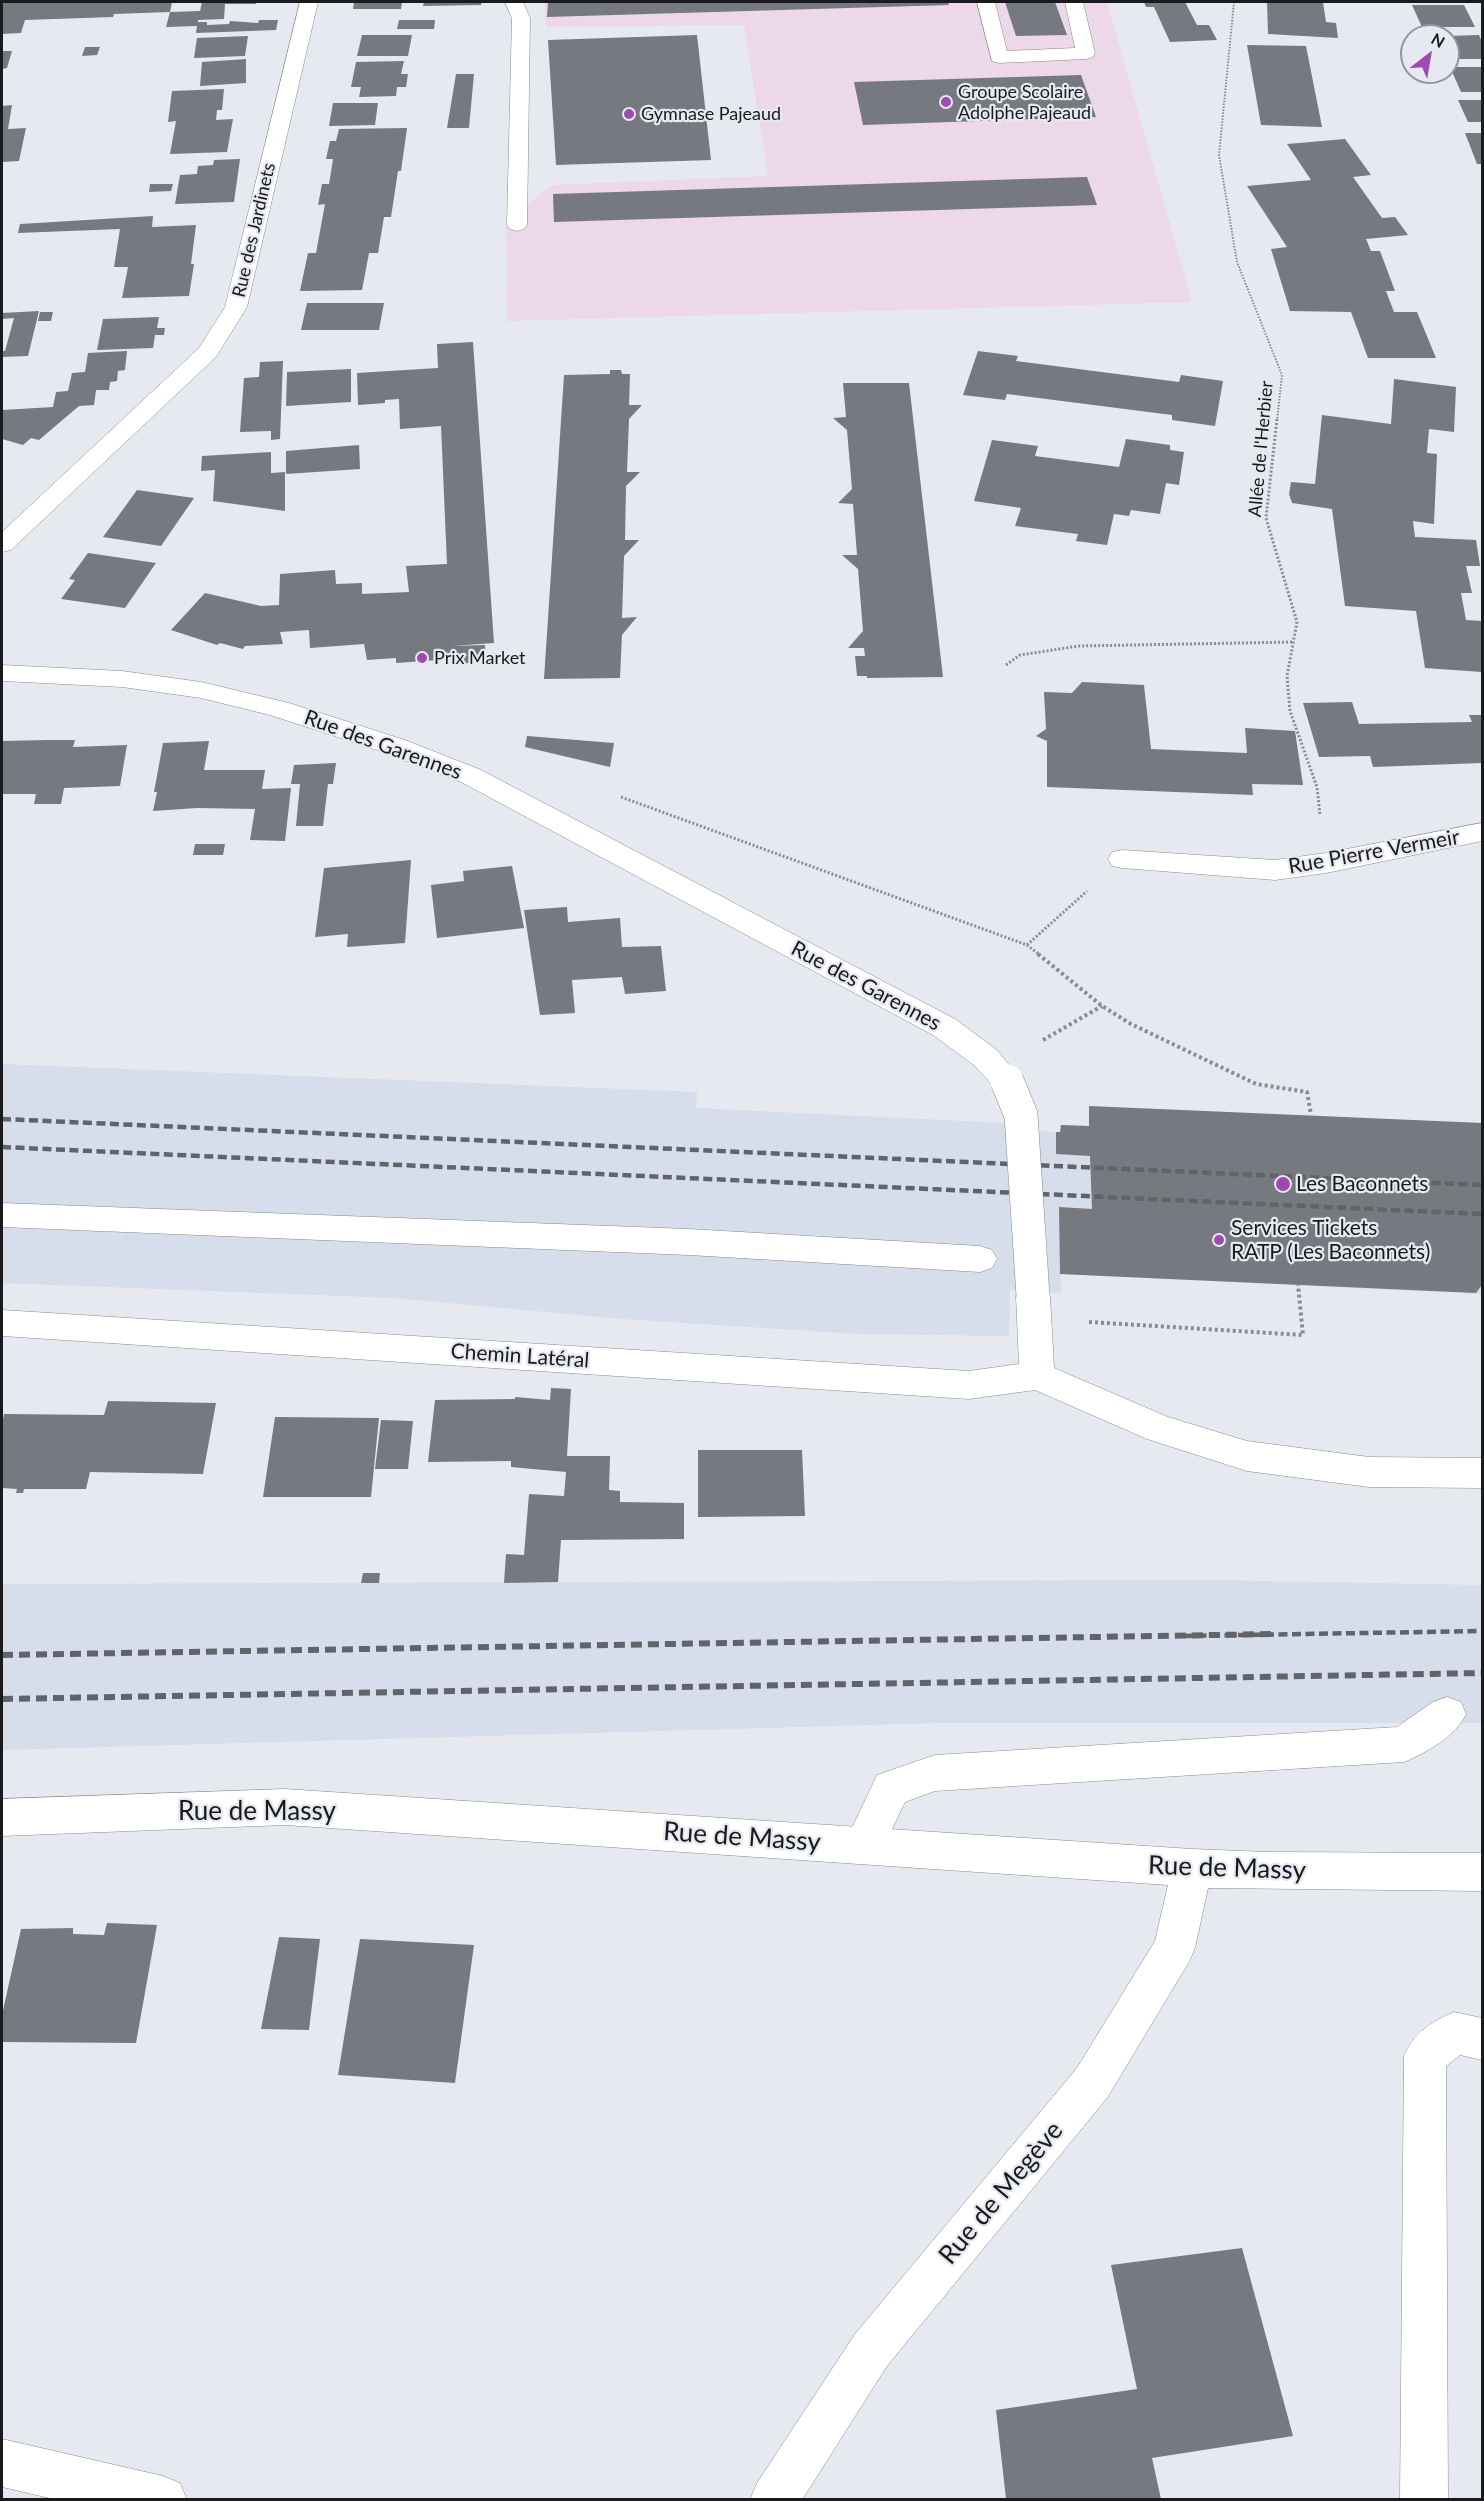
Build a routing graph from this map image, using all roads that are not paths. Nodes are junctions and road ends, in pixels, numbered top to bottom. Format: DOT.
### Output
graph roads {
  1 [pos="309,2"];
  2 [pos="514,2"];
  3 [pos="986,2"];
  4 [pos="1074,2"];
  5 [pos="517,225"];
  6 [pos="2,545"];
  7 [pos="2,673"];
  8 [pos="1482,832"];
  9 [pos="1122,859"];
  10 [pos="2,1215"];
  11 [pos="980,1259"];
  12 [pos="2,1323"];
  13 [pos="1037,1376"];
  14 [pos="1482,1473"];
  15 [pos="1447,1713"];
  16 [pos="2,1818"];
  17 [pos="864,1845"];
  18 [pos="1192,1868"];
  19 [pos="1482,1872"];
  20 [pos="1482,2039"];
  21 [pos="2,2463"];
  22 [pos="163,2499"];
  23 [pos="774,2499"];
  24 [pos="1424,2499"];
  1 -- 6 [label="street, Rue des Jardinets"];
  2 -- 5 [label="street"];
  3 -- 4 [label="street"];
  7 -- 13 [label="street, Rue des Garennes, bridge"];
  8 -- 9 [label="street, Rue Pierre Vermeir"];
  10 -- 11 [label="street"];
  12 -- 13 [label="street, Chemin Latéral"];
  13 -- 14 [label="street"];
  15 -- 17 [label="street"];
  16 -- 17 [label="street, Rue de Massy"];
  17 -- 18 [label="street, Rue de Massy"];
  18 -- 19 [label="street, Rue de Massy"];
  18 -- 23 [label="street, Rue de Megève"];
  20 -- 24 [label="street"];
  21 -- 22 [label="street"];
}
